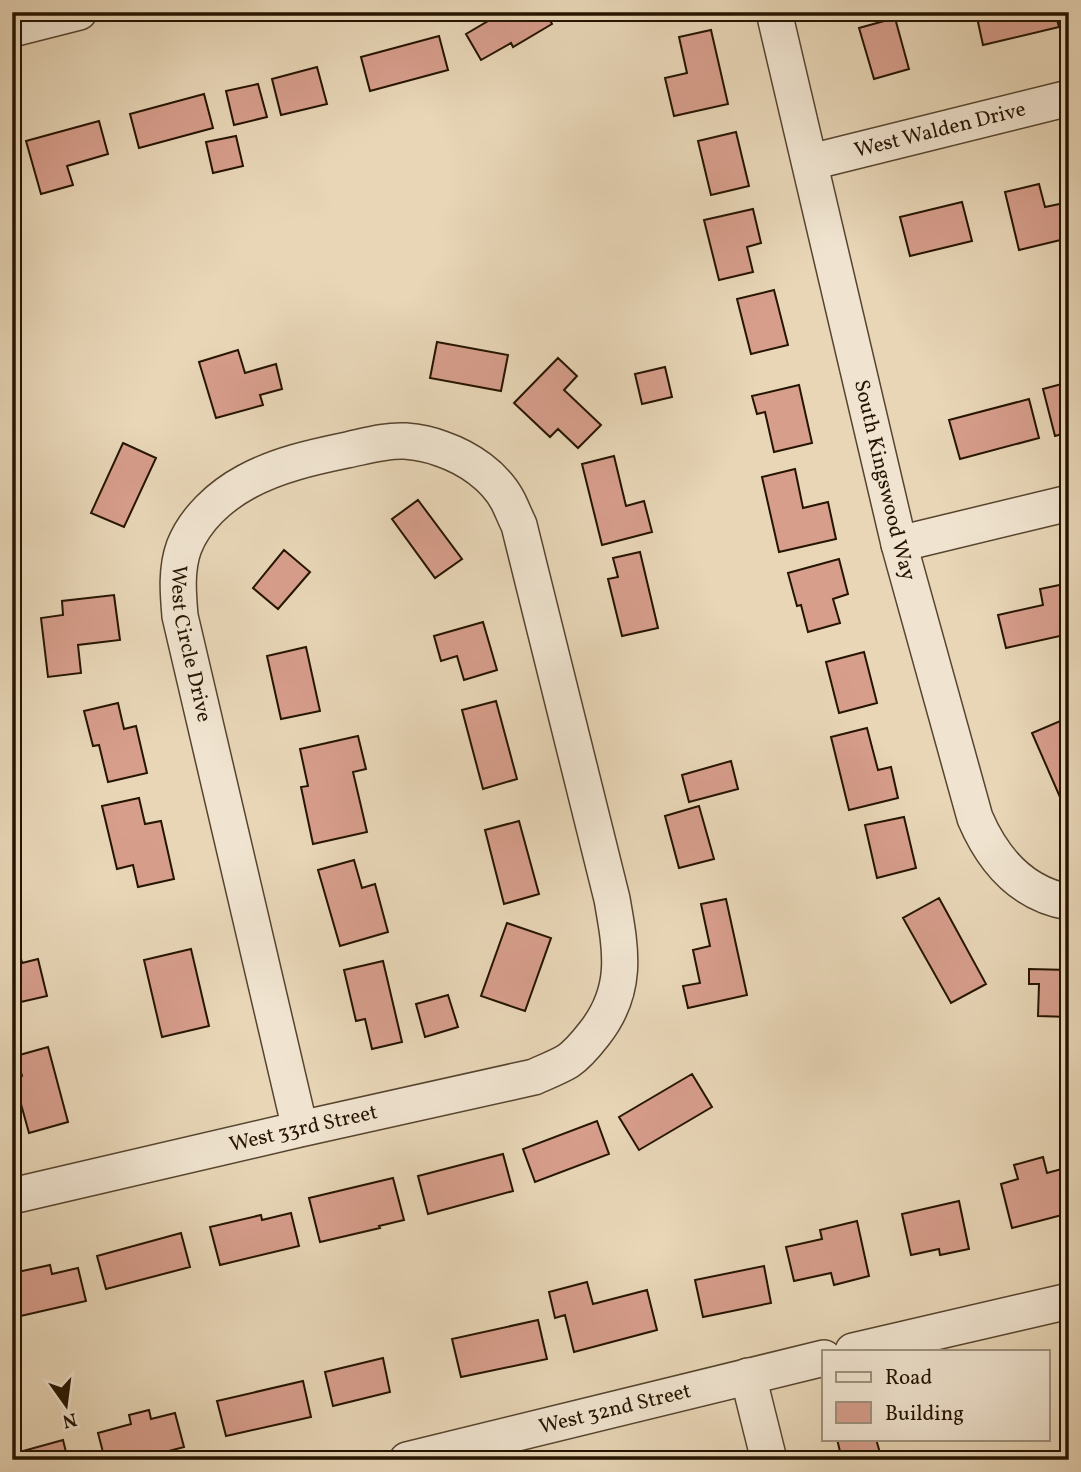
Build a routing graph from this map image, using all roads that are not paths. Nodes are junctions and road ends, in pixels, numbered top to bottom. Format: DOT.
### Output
graph roads {
  1 [pos="79,12"];
  2 [pos="774,12"];
  3 [pos="12,29"];
  4 [pos="1069,98"];
  5 [pos="811,162"];
  6 [pos="1069,503"];
  7 [pos="899,544"];
  8 [pos="1069,902"];
  9 [pos="586,1044"];
  10 [pos="300,1129"];
  11 [pos="12,1196"];
  12 [pos="1069,1301"];
  13 [pos="857,1350"];
  14 [pos="822,1358"];
  15 [pos="748,1376"];
  16 [pos="413,1459"];
  17 [pos="769,1460"];
  1 -- 3 [label="street"];
  2 -- 5 [label="street, South Kingswood Way"];
  4 -- 5 [label="street, West Walden Drive"];
  5 -- 7 [label="street, South Kingswood Way"];
  6 -- 7 [label="street"];
  7 -- 8 [label="street, South Kingswood Way"];
  9 -- 10 [label="street, West 33rd Street"];
  9 -- 10 [label="street, West Circle Drive"];
  10 -- 11 [label="street, West 33rd Street"];
  12 -- 13 [label="street"];
  14 -- 15 [label="street, West 32nd Street"];
  15 -- 16 [label="street, West 32nd Street"];
  15 -- 17 [label="street"];
}
